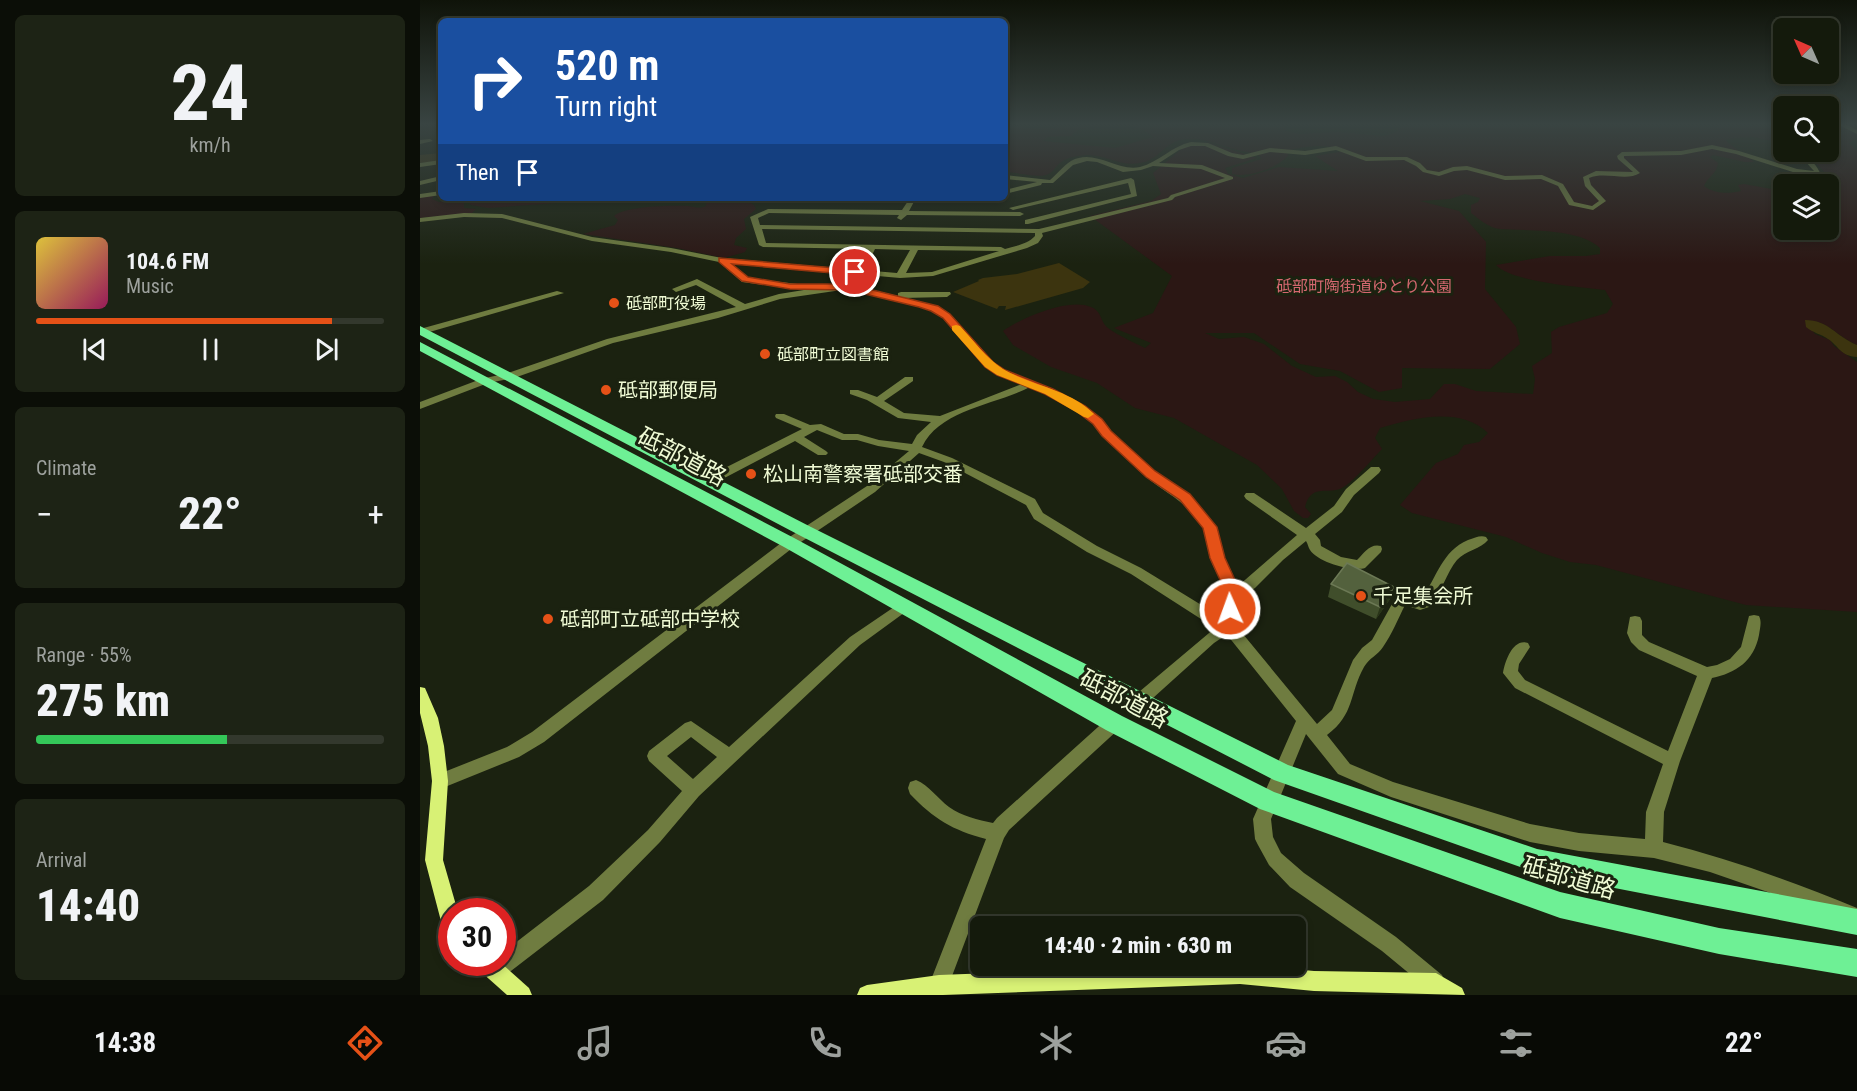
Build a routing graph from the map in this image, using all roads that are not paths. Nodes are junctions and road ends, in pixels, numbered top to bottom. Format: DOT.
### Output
graph roads {
  1 [pos="1064,170"];
  2 [pos="1211,170"];
  3 [pos="1424,170"];
  4 [pos="1449,170"];
  5 [pos="1477,170"];
  6 [pos="1634,170"];
  7 [pos="1794,170"];
  8 [pos="1817,170"];
  9 [pos="1008,177"];
  10 [pos="438,179"];
  11 [pos="1051,182"];
  12 [pos="420,183"];
  13 [pos="438,193"];
  14 [pos="1008,195"];
  15 [pos="420,196"];
  16 [pos="911,201"];
  17 [pos="1008,201"];
  18 [pos="1013,208"];
  19 [pos="904,214"];
  20 [pos="1020,214"];
  21 [pos="420,220"];
  22 [pos="1028,222"];
  23 [pos="757,227"];
  24 [pos="894,229"];
  25 [pos="1037,231"];
  26 [pos="830,246"];
  27 [pos="872,247"];
  28 [pos="883,247"];
  29 [pos="915,248"];
  30 [pos="1012,249"];
  31 [pos="822,259"];
  32 [pos="722,260"];
  33 [pos="864,263"];
  34 [pos="900,276"];
  35 [pos="848,287"];
  36 [pos="835,288"];
  37 [pos="676,289"];
  38 [pos="560,293"];
  39 [pos="947,294"];
  40 [pos="744,308"];
  41 [pos="421,336"];
  42 [pos="510,376"];
  43 [pos="909,380"];
  44 [pos="484,381"];
  45 [pos="1029,384"];
  46 [pos="854,392"];
  47 [pos="876,402"];
  48 [pos="420,406"];
  49 [pos="780,416"];
  50 [pos="940,419"];
  51 [pos="810,429"];
  52 [pos="796,437"];
  53 [pos="915,448"];
  54 [pos="822,453"];
  55 [pos="1376,470"];
  56 [pos="709,481"];
  57 [pos="1250,496"];
  58 [pos="1306,535"];
  59 [pos="797,537"];
  60 [pos="1482,540"];
  61 [pos="1293,545"];
  62 [pos="1376,549"];
  63 [pos="1366,577"];
  64 [pos="1234,593"];
  65 [pos="903,606"];
  66 [pos="1754,620"];
  67 [pos="1635,621"];
  68 [pos="1225,628"];
  69 [pos="1522,647"];
  70 [pos="1706,673"];
  71 [pos="420,693"];
  72 [pos="1138,702"];
  73 [pos="1304,721"];
  74 [pos="1114,723"];
  75 [pos="1316,734"];
  76 [pos="729,756"];
  77 [pos="1672,761"];
  78 [pos="1282,774"];
  79 [pos="440,781"];
  80 [pos="916,788"];
  81 [pos="693,790"];
  82 [pos="1268,801"];
  83 [pos="997,833"];
  84 [pos="1654,849"];
  85 [pos="445,898"];
  86 [pos="1857,920"];
  87 [pos="516,949"];
  88 [pos="1857,963"];
  89 [pos="501,976"];
  90 [pos="1436,983"];
  91 [pos="939,985"];
  92 [pos="522,995"];
  93 [pos="867,995"];
  94 [pos="1455,995"];
  1 -- 11 [label="street"];
  2 -- 25 [label="street"];
  3 -- 4 [label="street"];
  5 -- 6 [label="street"];
  7 -- 8 [label="street"];
  9 -- 11 [label="street"];
  10 -- 12 [label="street"];
  11 -- 14 [label="street"];
  13 -- 15 [label="street"];
  16 -- 19 [label="street"];
  17 -- 18 [label="street"];
  18 -- 20 [label="street"];
  18 -- 22 [label="street"];
  19 -- 20 [label="street"];
  19 -- 23 [label="street"];
  19 -- 24 [label="street"];
  20 -- 22 [label="street"];
  21 -- 32 [label="street"];
  22 -- 25 [label="street"];
  23 -- 24 [label="street"];
  23 -- 26 [label="street"];
  24 -- 25 [label="street"];
  24 -- 28 [label="street"];
  25 -- 30 [label="street"];
  26 -- 27 [label="street"];
  26 -- 31 [label="street"];
  27 -- 28 [label="street"];
  27 -- 33 [label="street"];
  28 -- 29 [label="street"];
  29 -- 30 [label="street"];
  29 -- 34 [label="street"];
  30 -- 34 [label="street"];
  32 -- 34 [label="street"];
  32 -- 36 [label="street"];
  35 -- 36 [label="street"];
  35 -- 39 [label="street"];
  35 -- 45 [label="street"];
  36 -- 40 [label="street"];
  37 -- 40 [label="street"];
  38 -- 41 [label="street"];
  40 -- 42 [label="street"];
  41 -- 42 [label="highway, 砥部道路"];
  41 -- 44 [label="highway, 砥部道路"];
  42 -- 44 [label="street"];
  42 -- 56 [label="highway, 砥部道路"];
  43 -- 47 [label="street"];
  44 -- 48 [label="street"];
  44 -- 59 [label="highway, 砥部道路"];
  45 -- 50 [label="street"];
  45 -- 64 [label="street"];
  46 -- 47 [label="street"];
  47 -- 50 [label="street"];
  49 -- 51 [label="street"];
  50 -- 53 [label="street"];
  51 -- 52 [label="street"];
  51 -- 53 [label="street"];
  52 -- 54 [label="street"];
  52 -- 56 [label="street"];
  53 -- 59 [label="street"];
  53 -- 68 [label="street"];
  55 -- 58 [label="street"];
  56 -- 59 [label="highway, 砥部道路"];
  57 -- 58 [label="street"];
  58 -- 61 [label="street"];
  58 -- 62 [label="street"];
  59 -- 65 [label="highway, 砥部道路"];
  59 -- 72 [label="highway, 砥部道路"];
  59 -- 79 [label="street"];
  60 -- 75 [label="street"];
  61 -- 63 [label="street"];
  61 -- 64 [label="street"];
  64 -- 68 [label="street"];
  65 -- 74 [label="highway, 砥部道路"];
  65 -- 76 [label="street"];
  66 -- 70 [label="street"];
  67 -- 70 [label="street"];
  68 -- 72 [label="street"];
  68 -- 73 [label="street"];
  69 -- 77 [label="street"];
  70 -- 77 [label="street"];
  71 -- 79 [label="main road"];
  72 -- 78 [label="highway, 砥部道路"];
  73 -- 75 [label="street"];
  73 -- 78 [label="street"];
  74 -- 82 [label="highway, 砥部道路"];
  74 -- 83 [label="street"];
  75 -- 84 [label="street"];
  76 -- 81 [label="street"];
  76 -- 81 [label="street"];
  77 -- 84 [label="street"];
  78 -- 82 [label="street"];
  78 -- 86 [label="highway, 砥部道路"];
  79 -- 85 [label="main road"];
  80 -- 83 [label="street"];
  81 -- 87 [label="street"];
  82 -- 88 [label="highway, 砥部道路"];
  82 -- 90 [label="street"];
  83 -- 91 [label="street"];
  84 -- 86 [label="street"];
  89 -- 92 [label="main road"];
  90 -- 91 [label="main road"];
  90 -- 94 [label="main road"];
  91 -- 93 [label="main road"];
}
